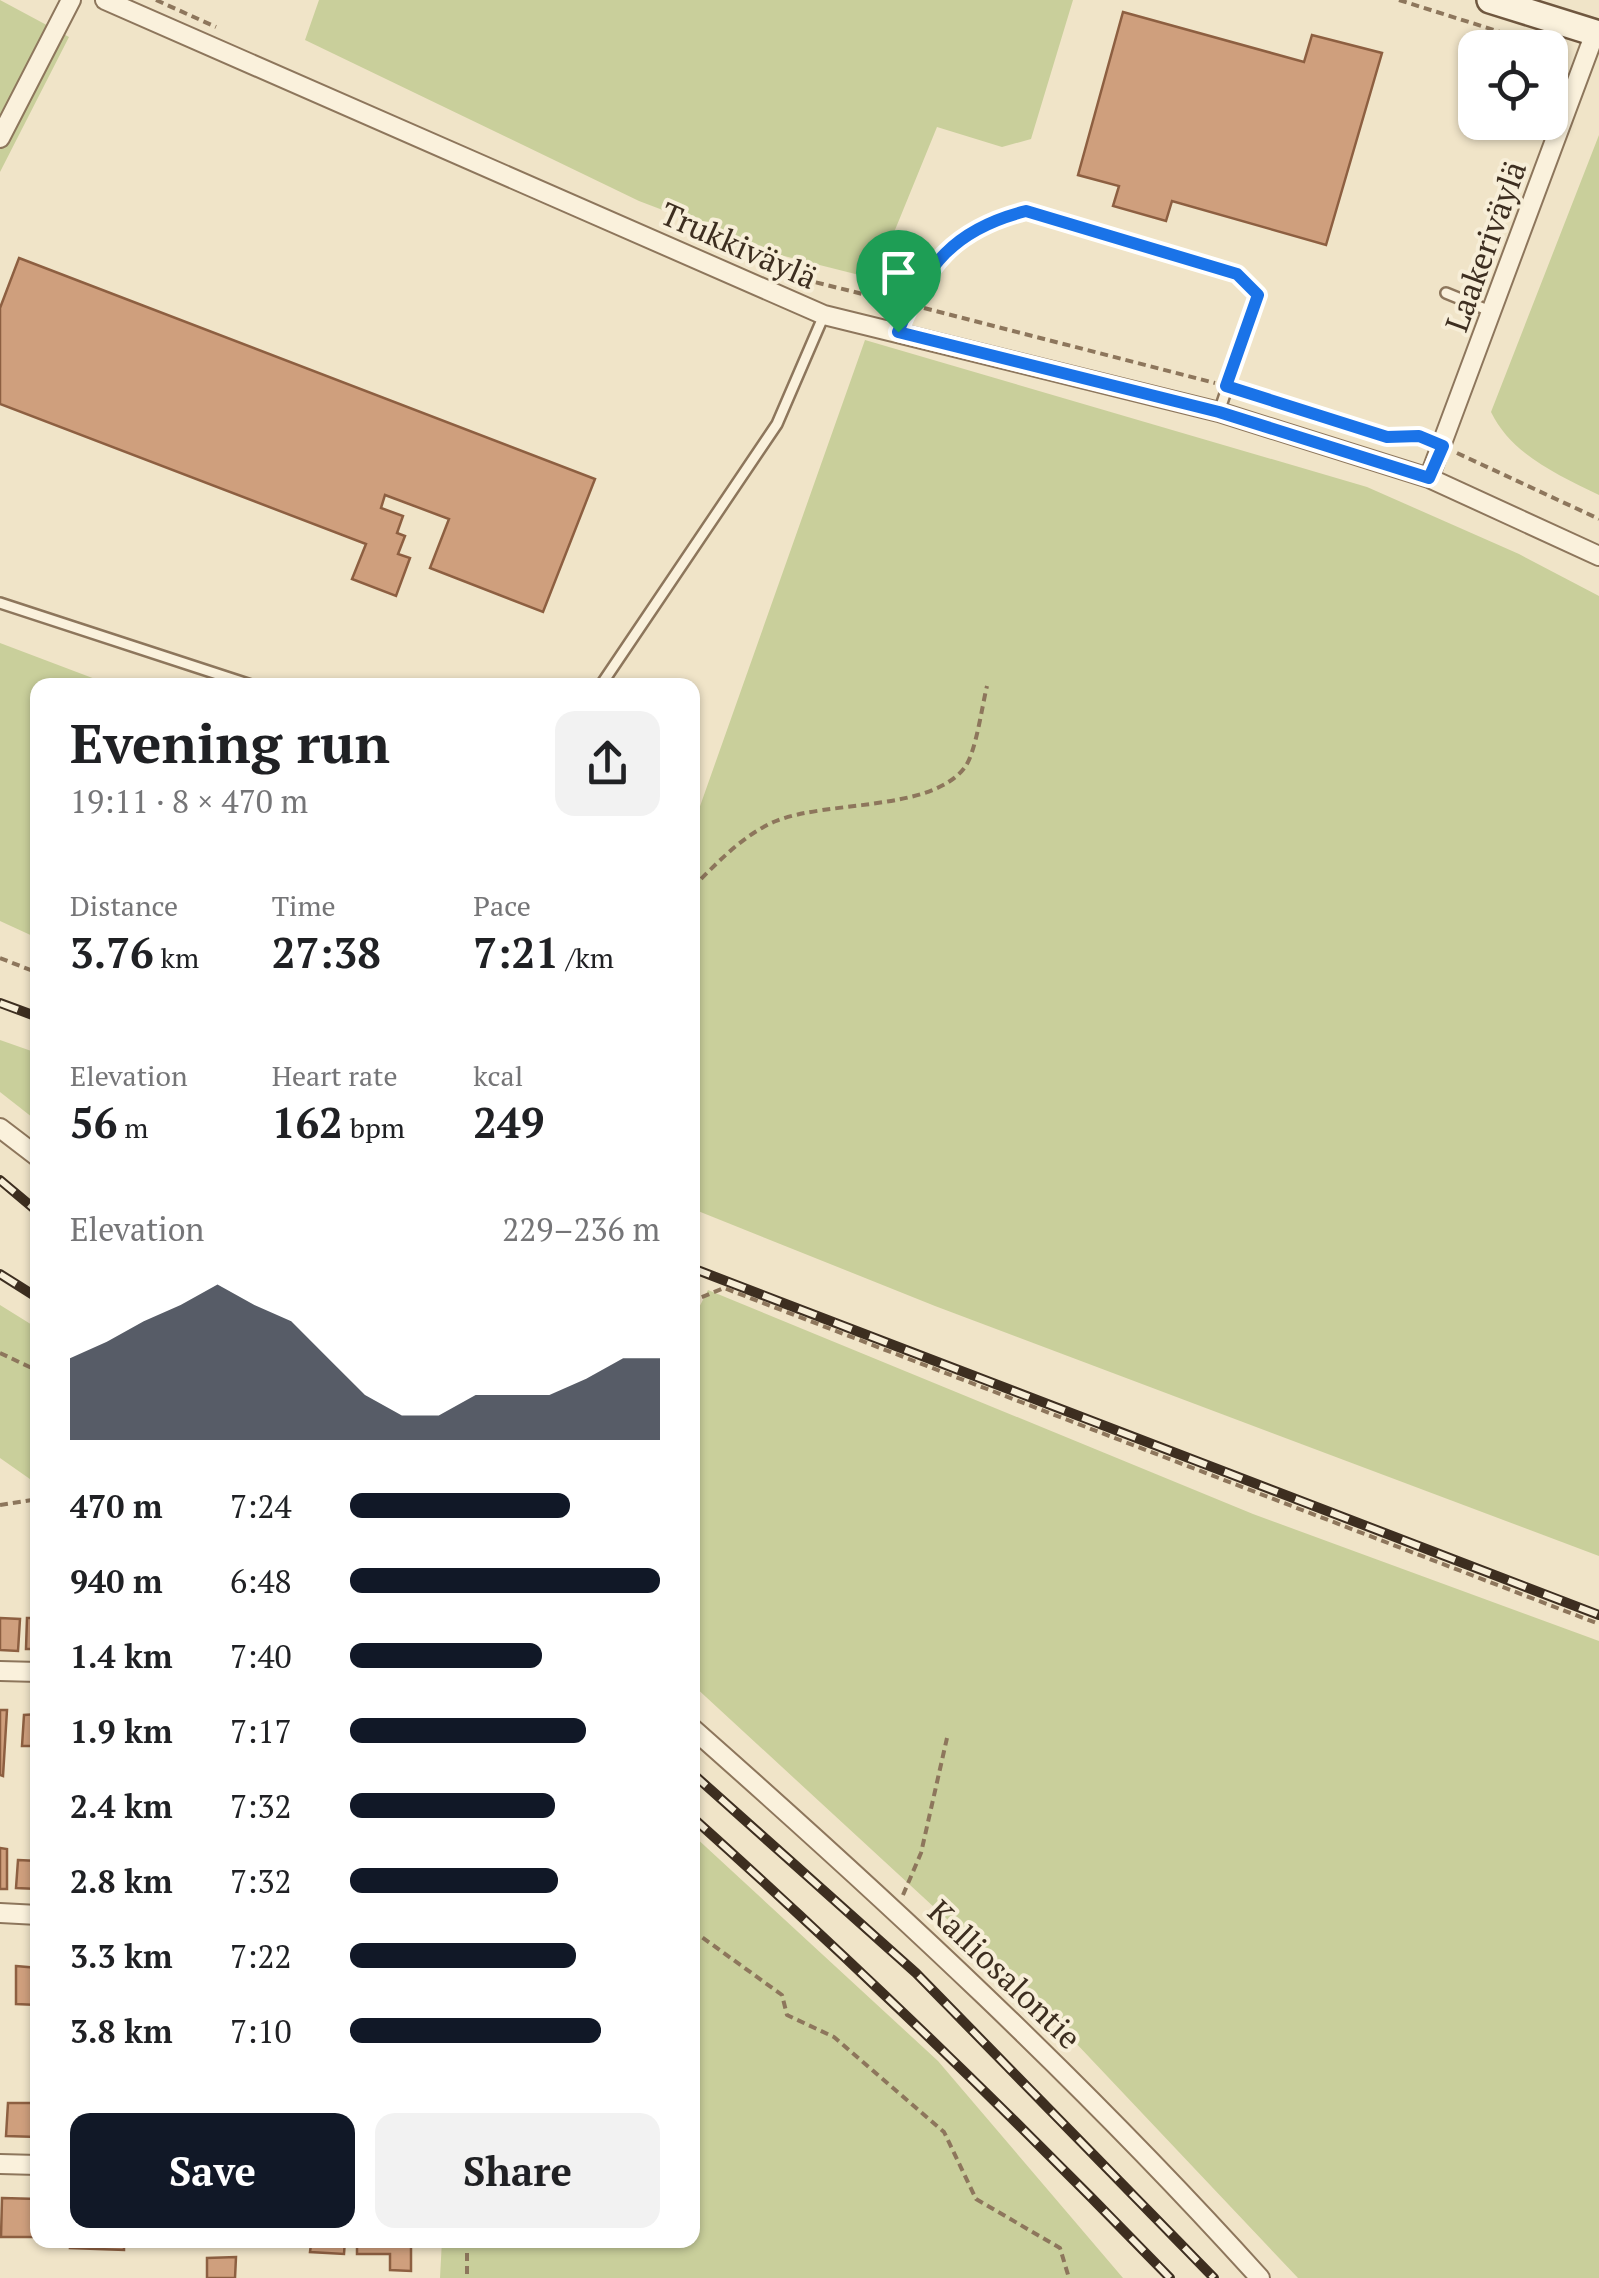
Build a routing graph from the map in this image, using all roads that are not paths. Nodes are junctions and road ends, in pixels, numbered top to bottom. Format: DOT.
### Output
graph roads {
  1 [pos="72,0"];
  2 [pos="105,0"];
  3 [pos="1490,0"];
  4 [pos="1597,34"];
  5 [pos="0,138"];
  6 [pos="1446,293"];
  7 [pos="1492,312"];
  8 [pos="824,315"];
  9 [pos="898,332"];
  10 [pos="1219,412"];
  11 [pos="1429,478"];
  12 [pos="1599,556"];
  13 [pos="0,602"];
  14 [pos="230,678"];
  15 [pos="605,678"];
  16 [pos="0,1128"];
  17 [pos="30,1150"];
  18 [pos="0,1670"];
  19 [pos="30,1672"];
  20 [pos="700,1735"];
  21 [pos="0,1913"];
  22 [pos="30,1915"];
  23 [pos="0,2164"];
  24 [pos="30,2165"];
  25 [pos="1260,2278"];
  1 -- 5 [label="street"];
  2 -- 8 [label="street, Trukkiväylä"];
  3 -- 4 [label="street"];
  4 -- 7 [label="street, Laakeriväylä"];
  6 -- 7 [label="lane"];
  7 -- 11 [label="street, Laakeriväylä"];
  8 -- 9 [label="street, Trukkiväylä"];
  8 -- 15 [label="lane"];
  9 -- 10 [label="street, Trukkiväylä"];
  9 -- 10 [label="lane"];
  10 -- 11 [label="street, Trukkiväylä"];
  11 -- 12 [label="street, Trukkiväylä"];
  13 -- 14 [label="lane"];
  16 -- 17 [label="street"];
  18 -- 19 [label="street"];
  20 -- 25 [label="street, Kalliosalontie"];
  21 -- 22 [label="street"];
  23 -- 24 [label="street"];
}
